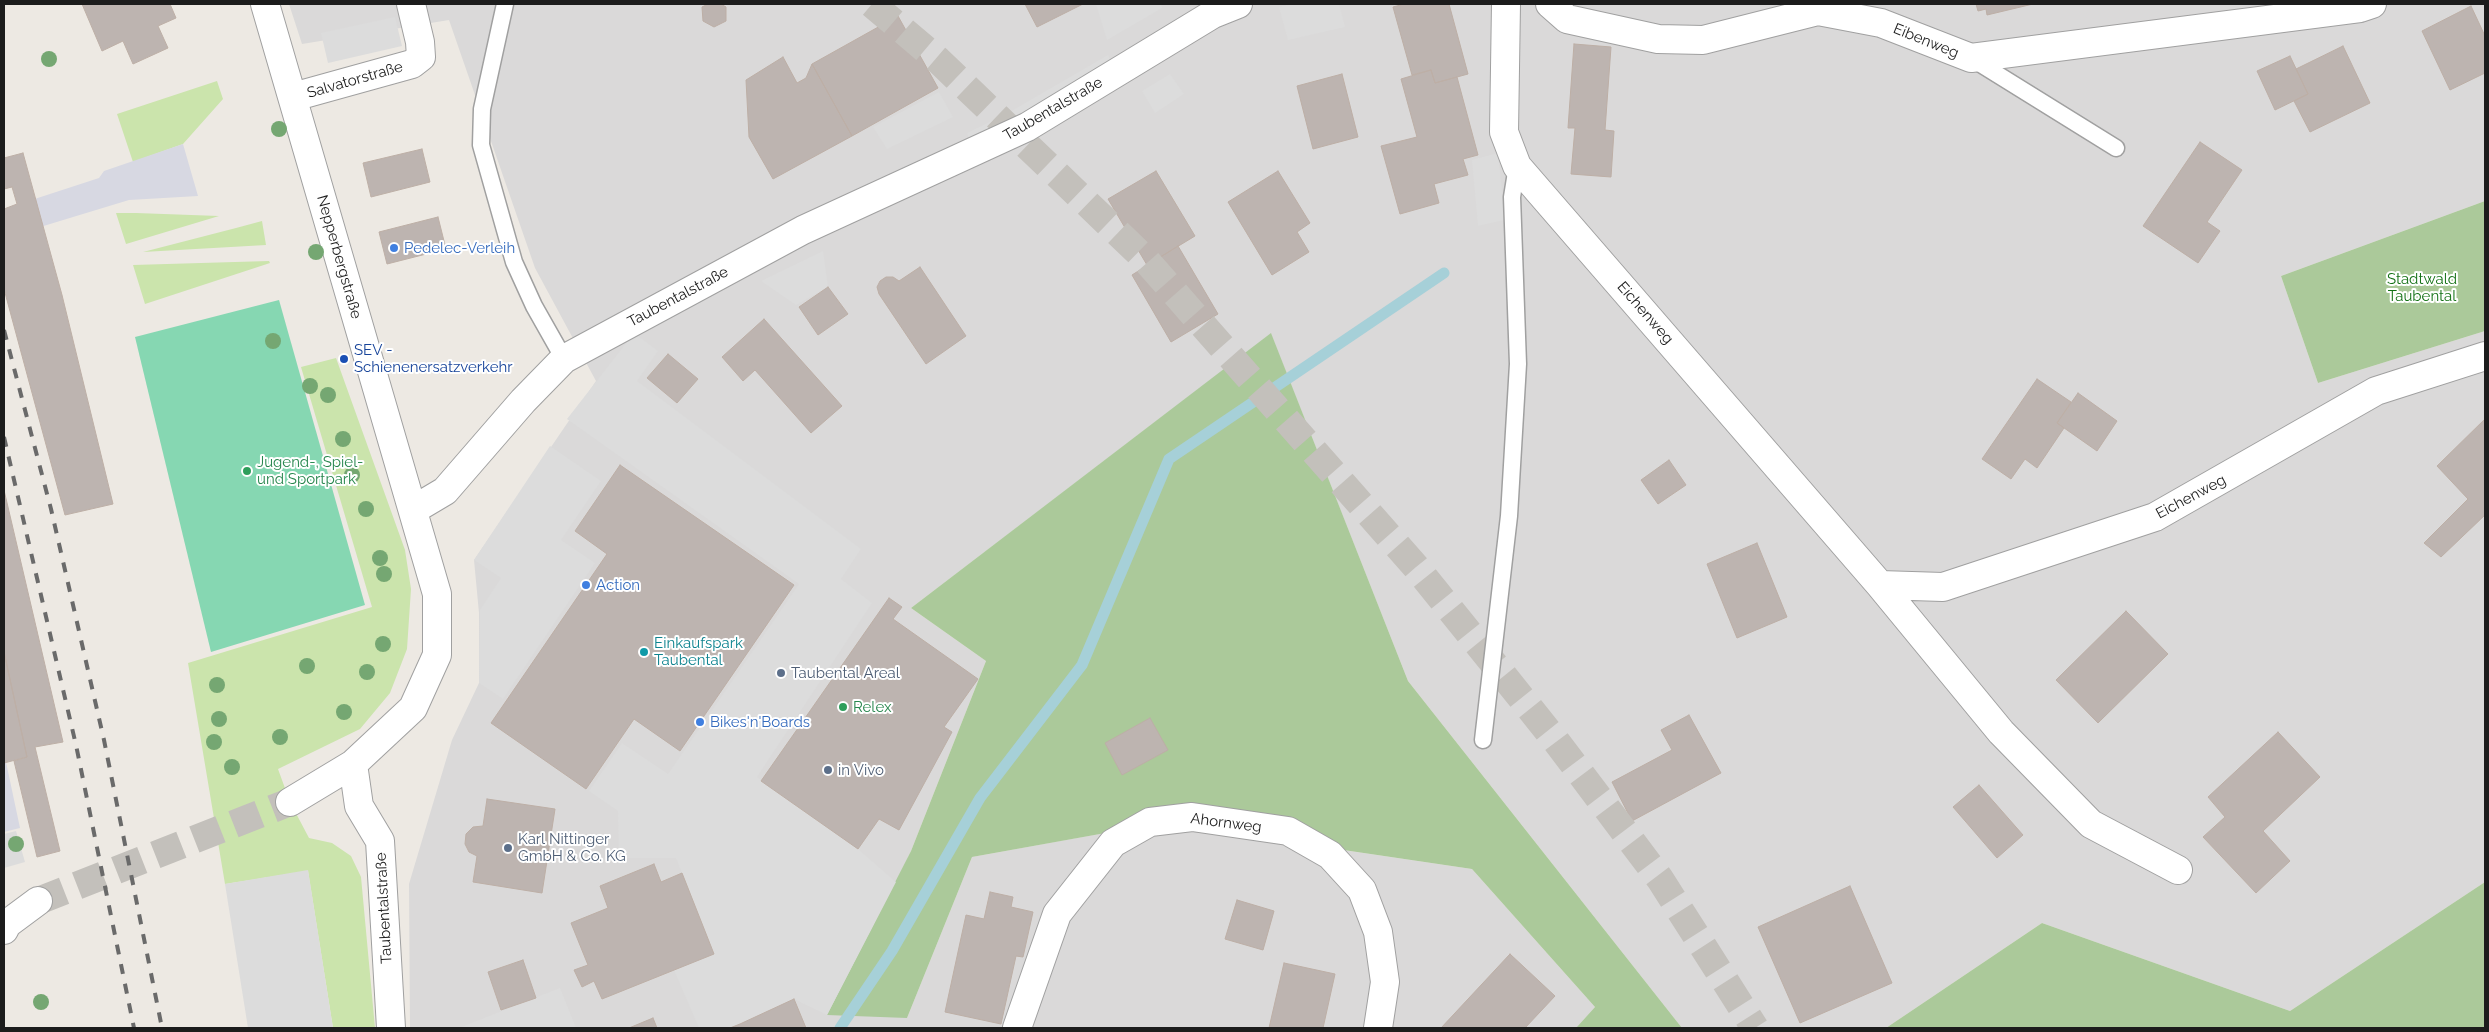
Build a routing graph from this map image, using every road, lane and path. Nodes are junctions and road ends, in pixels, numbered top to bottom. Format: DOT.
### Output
graph roads {
  1 [pos="265,4"];
  2 [pos="411,4"];
  3 [pos="504,4"];
  4 [pos="1238,4"];
  5 [pos="1506,4"];
  6 [pos="1550,4"];
  7 [pos="2372,4"];
  8 [pos="1971,58"];
  9 [pos="293,97"];
  10 [pos="2116,148"];
  11 [pos="1517,166"];
  12 [pos="2485,356"];
  13 [pos="564,359"];
  14 [pos="412,510"];
  15 [pos="1880,585"];
  16 [pos="1483,740"];
  17 [pos="353,764"];
  18 [pos="290,802"];
  19 [pos="2178,870"];
  20 [pos="38,900"];
  21 [pos="4,930"];
  22 [pos="390,1028"];
  23 [pos="1017,1028"];
  24 [pos="1378,1028"];
  1 -- 9 [label="street, Nepperbergstraße"];
  2 -- 9 [label="street, Salvatorstraße"];
  3 -- 13 [label="lane"];
  4 -- 13 [label="street, Taubentalstraße"];
  5 -- 11 [label="street, Eichenweg"];
  6 -- 8 [label="street, Eibenweg"];
  7 -- 8 [label="street, Eibenweg"];
  8 -- 10 [label="lane"];
  9 -- 14 [label="street, Nepperbergstraße"];
  11 -- 15 [label="street, Eichenweg"];
  11 -- 16 [label="lane"];
  12 -- 15 [label="street, Eichenweg"];
  13 -- 14 [label="street, Taubentalstraße"];
  14 -- 17 [label="street"];
  15 -- 19 [label="street, Eichenweg"];
  17 -- 18 [label="street"];
  17 -- 22 [label="street, Taubentalstraße"];
  20 -- 21 [label="street"];
  23 -- 24 [label="street, Ahornweg"];
}
